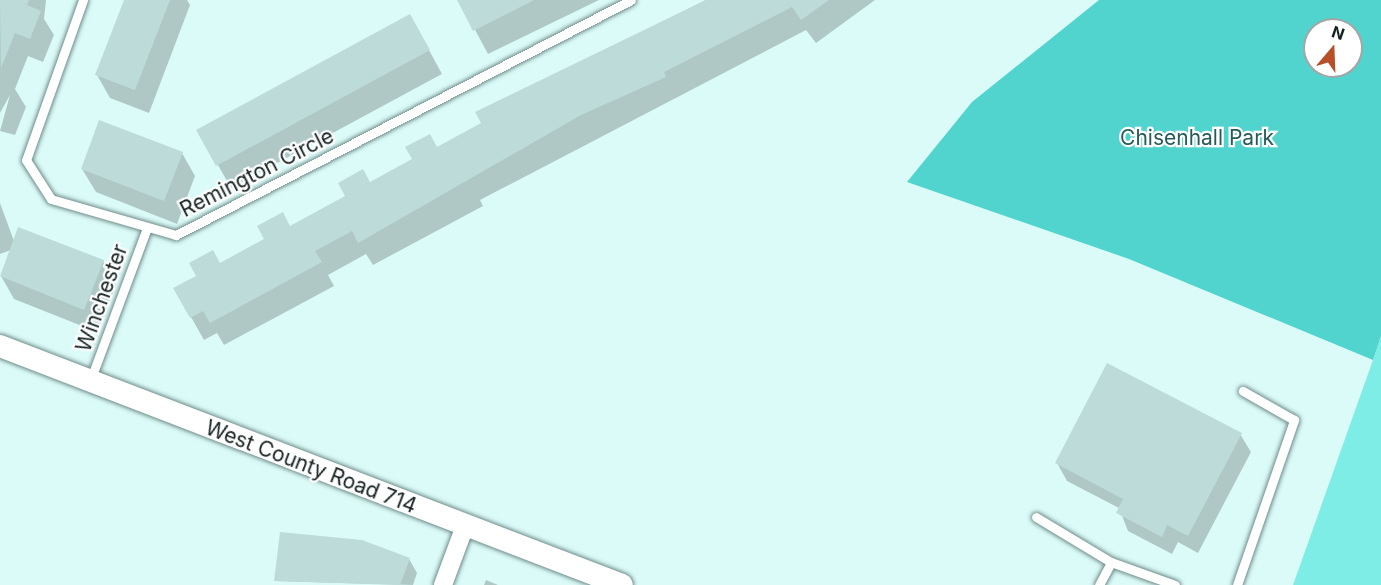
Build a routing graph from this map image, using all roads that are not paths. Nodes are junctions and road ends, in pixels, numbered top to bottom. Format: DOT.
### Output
graph roads {
  1 [pos="83,0"];
  2 [pos="631,0"];
  3 [pos="147,228"];
  4 [pos="0,346"];
  5 [pos="90,381"];
  6 [pos="1243,391"];
  7 [pos="1036,517"];
  8 [pos="465,526"];
  9 [pos="1111,562"];
  10 [pos="443,585"];
  11 [pos="622,585"];
  12 [pos="1099,585"];
  13 [pos="1175,585"];
  14 [pos="1237,585"];
  1 -- 3 [label="lane, Remington Circle"];
  2 -- 3 [label="lane, Remington Circle"];
  3 -- 5 [label="lane, Winchester"];
  4 -- 5 [label="street, West County Road 714"];
  5 -- 8 [label="street, West County Road 714"];
  6 -- 14 [label="lane"];
  7 -- 9 [label="lane"];
  8 -- 10 [label="street"];
  8 -- 11 [label="street, West County Road 714"];
  9 -- 12 [label="lane"];
  9 -- 13 [label="lane"];
}
